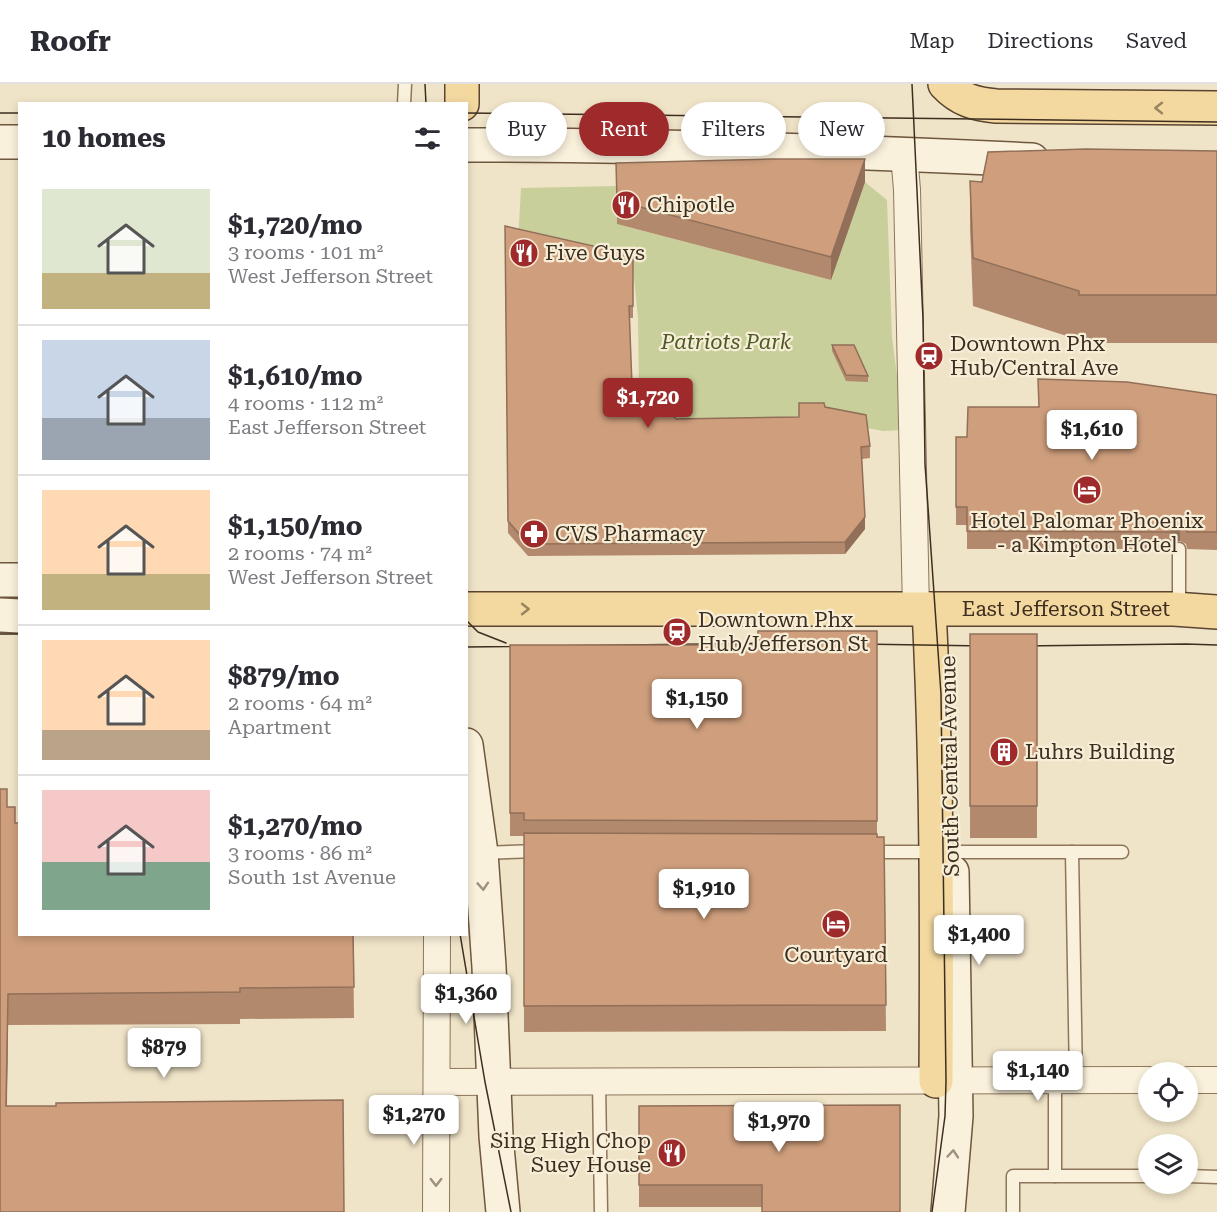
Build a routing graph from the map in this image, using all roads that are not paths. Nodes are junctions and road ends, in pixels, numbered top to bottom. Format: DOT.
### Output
graph roads {
  1 [pos="405,84"];
  2 [pos="462,84"];
  3 [pos="945,84"];
  4 [pos="404,102"];
  5 [pos="462,102"];
  6 [pos="1217,108"];
  7 [pos="0,142"];
  8 [pos="18,142"];
  9 [pos="468,145"];
  10 [pos="904,154"];
  11 [pos="1058,162"];
  12 [pos="1179,549"];
  13 [pos="0,580"];
  14 [pos="18,580"];
  15 [pos="468,609"];
  16 [pos="930,609"];
  17 [pos="1179,609"];
  18 [pos="1217,612"];
  19 [pos="0,615"];
  20 [pos="18,616"];
  21 [pos="468,759"];
  22 [pos="554,851"];
  23 [pos="850,852"];
  24 [pos="944,852"];
  25 [pos="1072,852"];
  26 [pos="1122,852"];
  27 [pos="481,853"];
  28 [pos="437,936"];
  29 [pos="1066,1080"];
  30 [pos="1138,1080"];
  31 [pos="1198,1080"];
  32 [pos="1217,1080"];
  33 [pos="939,1081"];
  34 [pos="437,1082"];
  35 [pos="493,1082"];
  36 [pos="599,1082"];
  37 [pos="1055,1176"];
  38 [pos="1138,1176"];
  39 [pos="1198,1176"];
  40 [pos="1217,1177"];
  41 [pos="436,1212"];
  42 [pos="503,1212"];
  43 [pos="601,1212"];
  44 [pos="948,1212"];
  45 [pos="1013,1212"];
  1 -- 4 [label="lane"];
  2 -- 5 [label="main road"];
  6 -- 3 [label="main road, one-way"];
  7 -- 8 [label="main road"];
  9 -- 10 [label="main road"];
  10 -- 11 [label="main road"];
  10 -- 16 [label="street"];
  12 -- 17 [label="lane"];
  13 -- 14 [label="main road"];
  15 -- 16 [label="main road, East Jefferson Street, one-way"];
  16 -- 17 [label="main road, East Jefferson Street"];
  16 -- 24 [label="main road"];
  17 -- 18 [label="main road, East Jefferson Street"];
  19 -- 20 [label="main road"];
  21 -- 27 [label="main road"];
  22 -- 27 [label="lane"];
  23 -- 24 [label="lane"];
  24 -- 25 [label="lane"];
  24 -- 33 [label="main road"];
  25 -- 26 [label="lane"];
  25 -- 29 [label="lane"];
  27 -- 35 [label="main road, one-way"];
  28 -- 34 [label="street"];
  29 -- 30 [label="street"];
  29 -- 33 [label="street"];
  29 -- 37 [label="lane"];
  31 -- 32 [label="street"];
  33 -- 36 [label="street"];
  44 -- 33 [label="main road, one-way"];
  34 -- 35 [label="street"];
  34 -- 41 [label="street, one-way"];
  35 -- 36 [label="street"];
  35 -- 42 [label="main road"];
  36 -- 43 [label="lane"];
  37 -- 38 [label="lane"];
  37 -- 45 [label="lane"];
  39 -- 40 [label="lane"];
}
